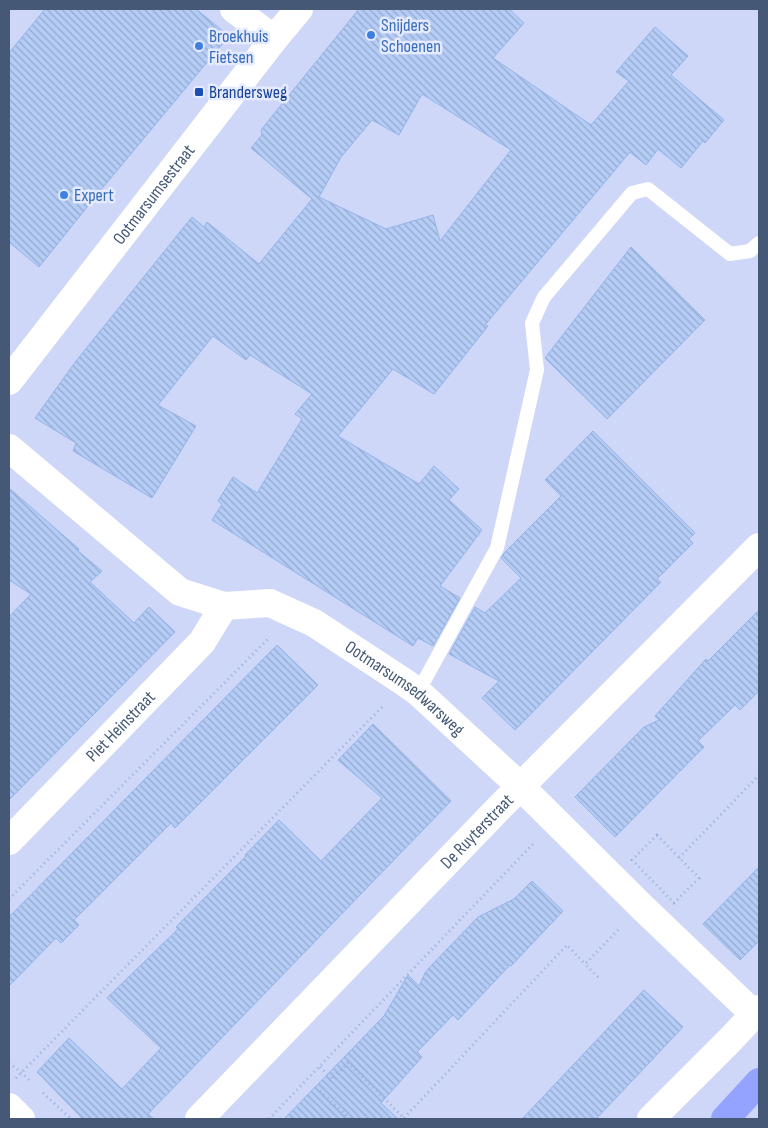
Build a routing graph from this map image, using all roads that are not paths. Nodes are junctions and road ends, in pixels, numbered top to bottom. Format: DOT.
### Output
graph roads {
  1 [pos="234,9"];
  2 [pos="299,9"];
  3 [pos="274,39"];
  4 [pos="759,243"];
  5 [pos="9,381"];
  6 [pos="9,448"];
  7 [pos="759,547"];
  8 [pos="224,606"];
  9 [pos="411,687"];
  10 [pos="520,786"];
  11 [pos="9,841"];
  12 [pos="756,1011"];
  13 [pos="759,1082"];
  14 [pos="9,1107"];
  15 [pos="22,1119"];
  16 [pos="199,1119"];
  17 [pos="651,1119"];
  18 [pos="725,1119"];
  1 -- 3 [label="street"];
  2 -- 3 [label="street, Ootmarsumsestraat"];
  3 -- 5 [label="street, Ootmarsumsestraat"];
  4 -- 9 [label="lane"];
  6 -- 8 [label="street, Ootmarsumsedwarsweg"];
  7 -- 10 [label="street, De Ruyterstraat"];
  8 -- 9 [label="street, Ootmarsumsedwarsweg"];
  8 -- 11 [label="street, Piet Heinstraat"];
  9 -- 10 [label="street, Ootmarsumsedwarsweg"];
  10 -- 12 [label="street, Ootmarsumsedwarsweg"];
  10 -- 16 [label="street, De Ruyterstraat"];
  12 -- 17 [label="street"];
  13 -- 18 [label="main road"];
  14 -- 15 [label="street"];
}
